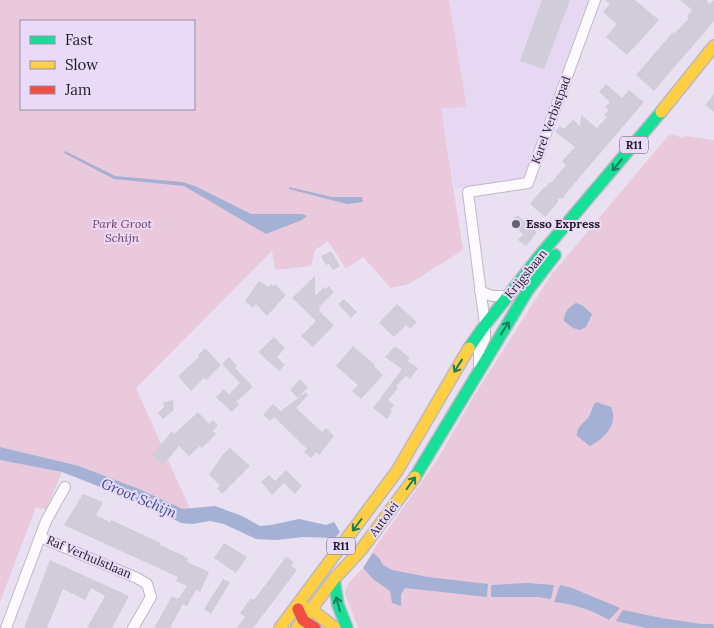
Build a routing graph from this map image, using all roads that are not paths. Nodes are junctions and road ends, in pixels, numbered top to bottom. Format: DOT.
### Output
graph roads {
  1 [pos="595,0"];
  2 [pos="714,46"];
  3 [pos="714,63"];
  4 [pos="480,291"];
  5 [pos="508,296"];
  6 [pos="485,325"];
  7 [pos="478,369"];
  8 [pos="430,454"];
  9 [pos="397,471"];
  10 [pos="65,487"];
  11 [pos="40,537"];
  12 [pos="334,579"];
  13 [pos="296,606"];
  14 [pos="311,609"];
  15 [pos="300,624"];
  16 [pos="6,628"];
  17 [pos="133,628"];
  18 [pos="280,628"];
  19 [pos="315,628"];
  20 [pos="334,628"];
  21 [pos="347,628"];
  1 -- 4 [label="street, Karel Verbistpad"];
  2 -- 5 [label="main road, Krijgsbaan / R11, one-way"];
  7 -- 3 [label="main road, Krijgsbaan / R11, one-way"];
  4 -- 5 [label="street"];
  4 -- 6 [label="street"];
  5 -- 6 [label="main road, Krijgsbaan / R11"];
  6 -- 7 [label="street"];
  6 -- 9 [label="main road, Krijgsbaan / R11, one-way"];
  7 -- 8 [label="main road, Krijgsbaan / R11"];
  12 -- 8 [label="main road, Autolei / R11, one-way"];
  9 -- 13 [label="main road, Autolei / R11, one-way"];
  10 -- 11 [label="street"];
  11 -- 16 [label="street"];
  11 -- 17 [label="street, Raf Verhulstlaan"];
  12 -- 14 [label="main road, Autolei / R11"];
  21 -- 12 [label="main road, one-way"];
  13 -- 14 [label="main road"];
  13 -- 15 [label="main road"];
  13 -- 18 [label="main road, Autolei / R11"];
  14 -- 15 [label="main road, Autolei / R11"];
  14 -- 20 [label="main road"];
  15 -- 19 [label="main road"];
}
